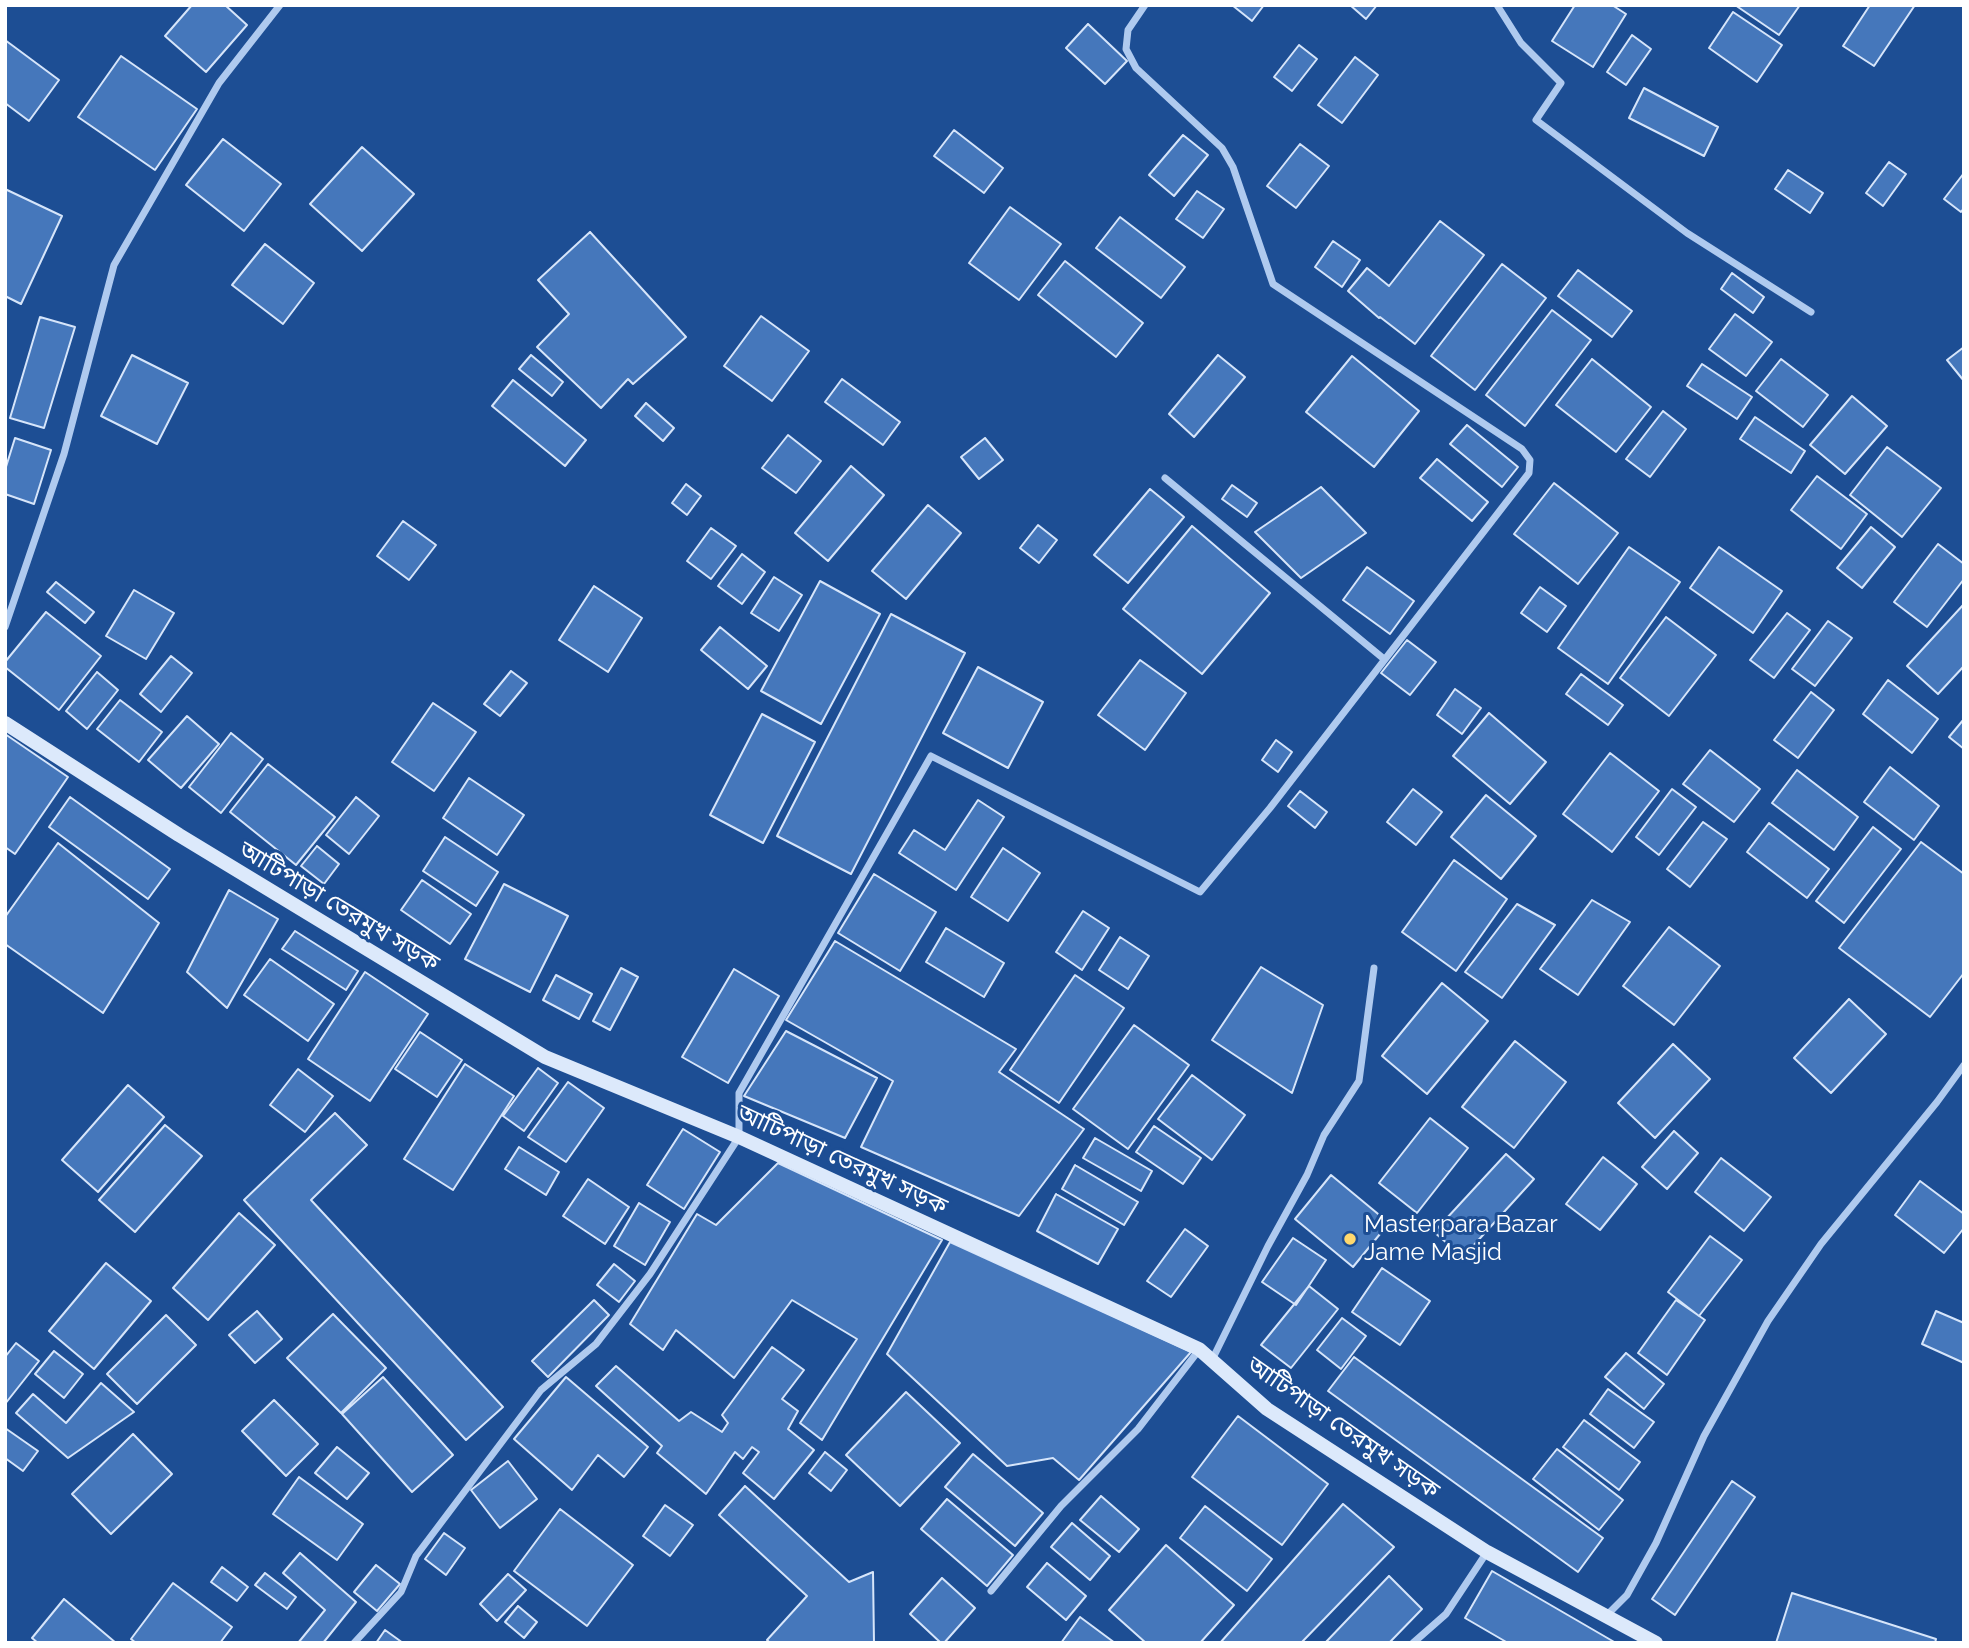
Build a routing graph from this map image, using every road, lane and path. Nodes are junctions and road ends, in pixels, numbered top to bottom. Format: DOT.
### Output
graph roads {
  1 [pos="280,5"];
  2 [pos="1145,5"];
  3 [pos="1497,5"];
  4 [pos="1811,312"];
  5 [pos="1165,478"];
  6 [pos="5,627"];
  7 [pos="1384,659"];
  8 [pos="5,723"];
  9 [pos="1374,968"];
  10 [pos="1964,1065"];
  11 [pos="739,1137"];
  12 [pos="1199,1349"];
  13 [pos="1212,1360"];
  14 [pos="1487,1552"];
  15 [pos="991,1591"];
  16 [pos="1606,1616"];
  17 [pos="1653,1642"];
  18 [pos="354,1643"];
  19 [pos="1413,1643"];
  1 -- 6 [label="street"];
  2 -- 7 [label="street"];
  3 -- 4 [label="street"];
  5 -- 7 [label="street"];
  7 -- 11 [label="street"];
  8 -- 11 [label="main road, আটিপাড়া তেরমুখ সড়ক"];
  9 -- 13 [label="street"];
  10 -- 16 [label="street"];
  11 -- 12 [label="main road, আটিপাড়া তেরমুখ সড়ক"];
  11 -- 18 [label="street"];
  12 -- 13 [label="main road, আটিপাড়া তেরমুখ সড়ক"];
  12 -- 15 [label="street"];
  13 -- 14 [label="main road, আটিপাড়া তেরমুখ সড়ক"];
  14 -- 16 [label="main road, আটিপাড়া তেরমুখ সড়ক"];
  14 -- 19 [label="street"];
  16 -- 17 [label="main road, আটিপাড়া তেরমুখ সড়ক"];
}
